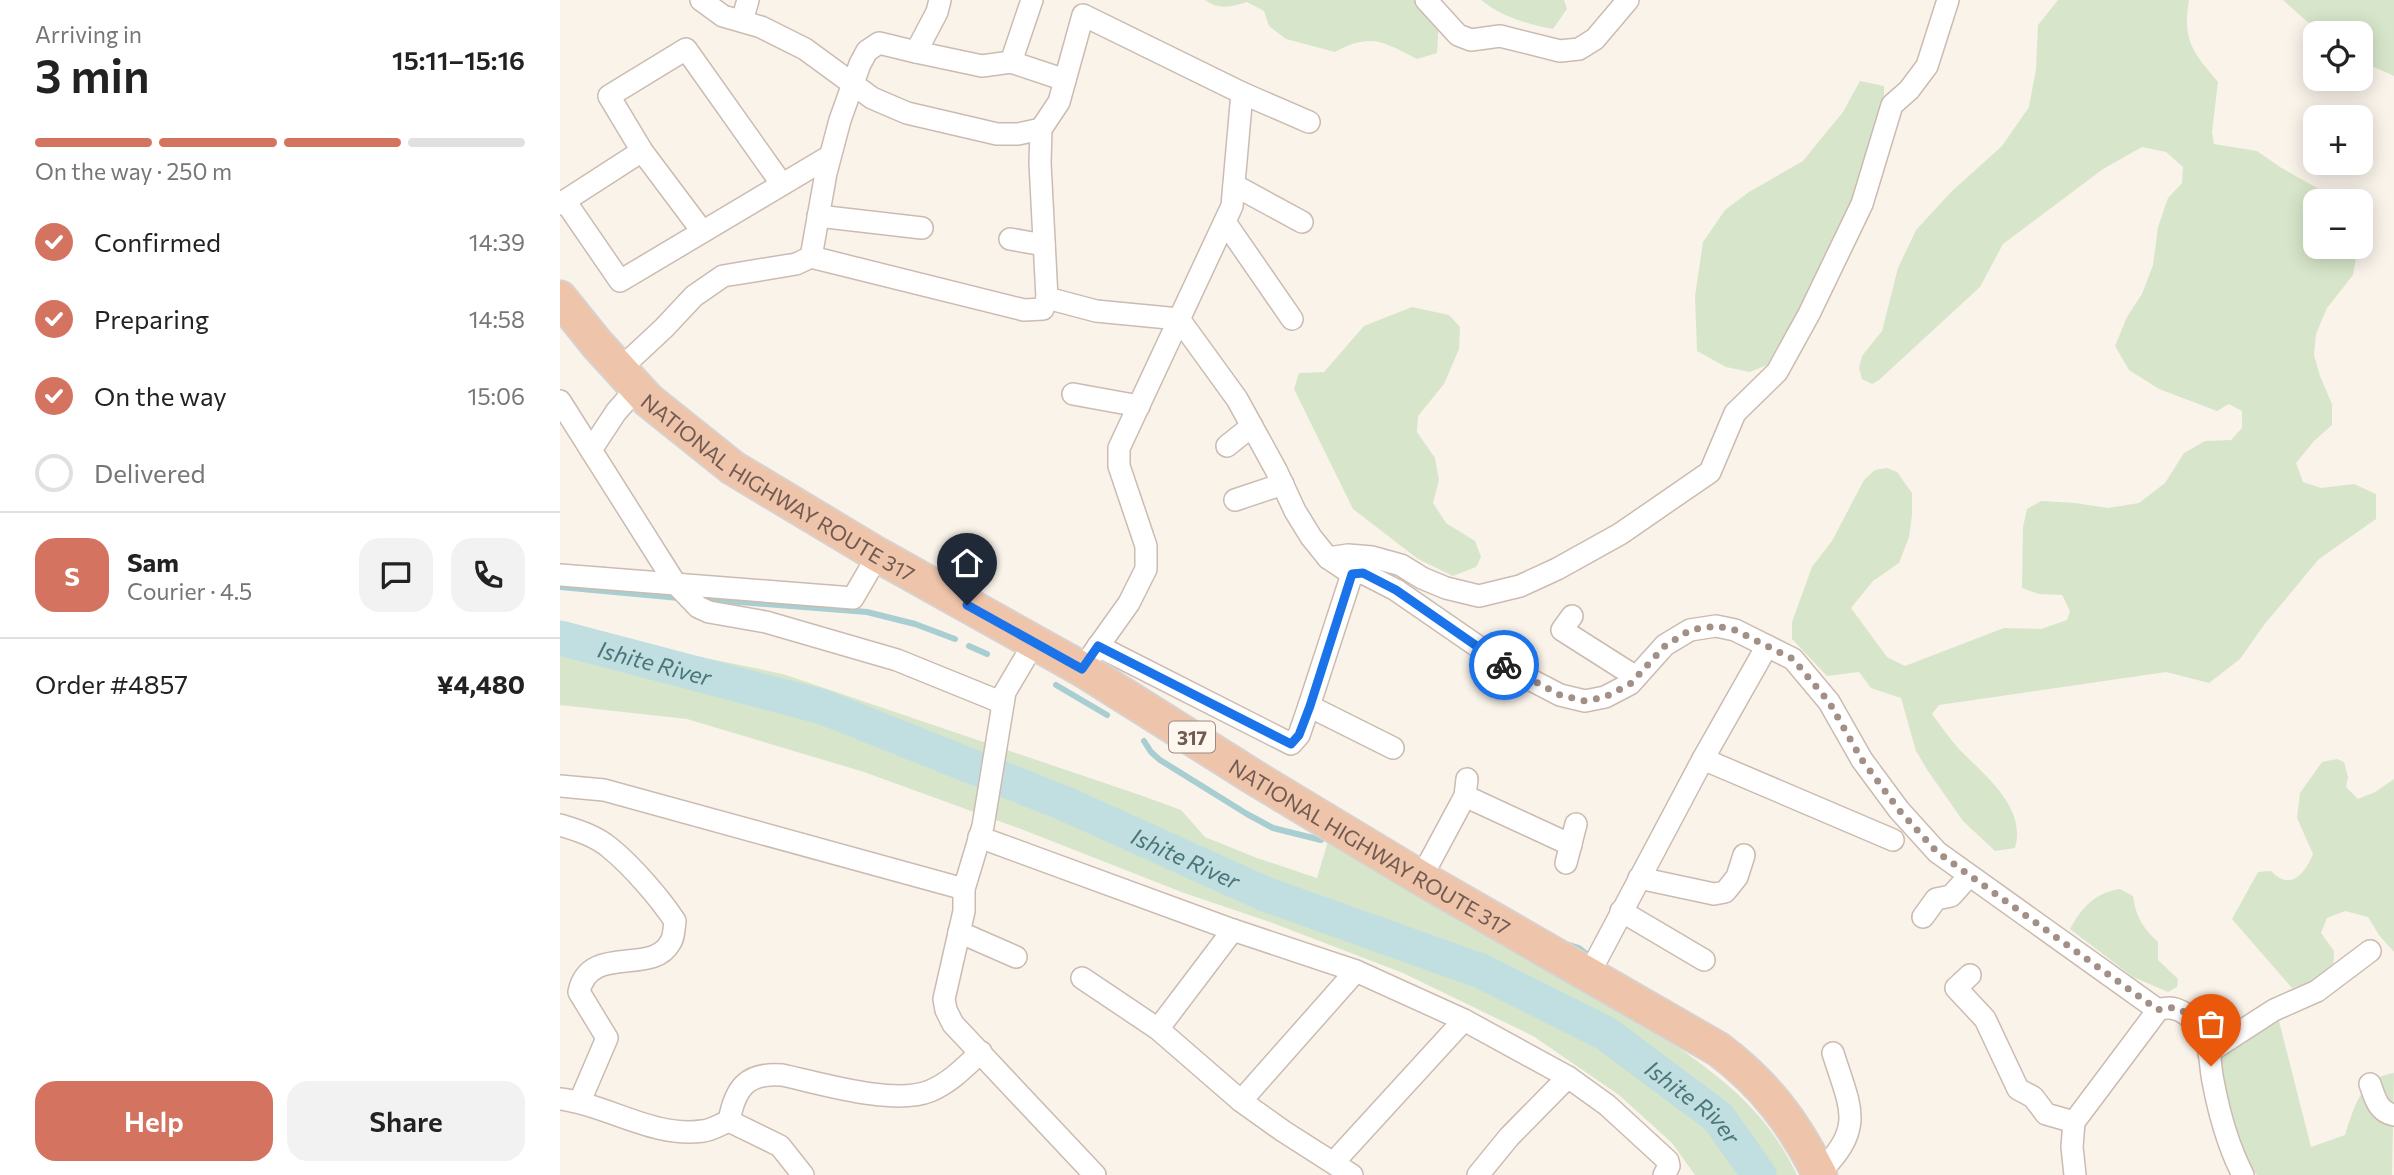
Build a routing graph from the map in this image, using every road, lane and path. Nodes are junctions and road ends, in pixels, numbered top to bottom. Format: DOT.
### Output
graph roads {
  1 [pos="701,0"];
  2 [pos="748,0"];
  3 [pos="940,0"];
  4 [pos="1032,0"];
  5 [pos="1426,0"];
  6 [pos="1629,0"];
  7 [pos="1948,0"];
  8 [pos="742,21"];
  9 [pos="916,52"];
  10 [pos="1011,62"];
  11 [pos="1065,80"];
  12 [pos="853,85"];
  13 [pos="1242,93"];
  14 [pos="1309,122"];
  15 [pos="1041,129"];
  16 [pos="642,151"];
  17 [pos="830,156"];
  18 [pos="781,183"];
  19 [pos="1234,185"];
  20 [pos="562,202"];
  21 [pos="818,216"];
  22 [pos="1225,222"];
  23 [pos="1302,222"];
  24 [pos="922,228"];
  25 [pos="702,231"];
  26 [pos="1010,239"];
  27 [pos="1044,245"];
  28 [pos="811,257"];
  29 [pos="560,298"];
  30 [pos="1047,298"];
  31 [pos="1292,318"];
  32 [pos="1179,319"];
  33 [pos="629,379"];
  34 [pos="1073,394"];
  35 [pos="560,401"];
  36 [pos="1139,407"];
  37 [pos="1252,426"];
  38 [pos="1227,446"];
  39 [pos="591,450"];
  40 [pos="1283,484"];
  41 [pos="1235,499"];
  42 [pos="878,555"];
  43 [pos="1328,558"];
  44 [pos="1352,574"];
  45 [pos="560,575"];
  46 [pos="674,583"];
  47 [pos="1572,616"];
  48 [pos="1034,643"];
  49 [pos="1767,646"];
  50 [pos="1090,657"];
  51 [pos="1636,677"];
  52 [pos="1003,703"];
  53 [pos="1310,706"];
  54 [pos="1392,748"];
  55 [pos="1703,759"];
  56 [pos="560,786"];
  57 [pos="560,825"];
  58 [pos="981,832"];
  59 [pos="1893,840"];
  60 [pos="1571,844"];
  61 [pos="1744,855"];
  62 [pos="1969,876"];
  63 [pos="1421,878"];
  64 [pos="1639,878"];
  65 [pos="964,889"];
  66 [pos="1621,911"];
  67 [pos="1923,917"];
  68 [pos="1233,930"];
  69 [pos="959,932"];
  70 [pos="2370,951"];
  71 [pos="1016,957"];
  72 [pos="1704,960"];
  73 [pos="1356,971"];
  74 [pos="1589,974"];
  75 [pos="1970,975"];
  76 [pos="1082,978"];
  77 [pos="2158,1010"];
  78 [pos="1464,1020"];
  79 [pos="1158,1028"];
  80 [pos="981,1052"];
  81 [pos="2209,1052"];
  82 [pos="1833,1053"];
  83 [pos="1568,1077"];
  84 [pos="2370,1084"];
  85 [pos="570,1100"];
  86 [pos="1241,1101"];
  87 [pos="2394,1115"];
  88 [pos="729,1121"];
  89 [pos="2074,1122"];
  90 [pos="1334,1162"];
  91 [pos="1819,1174"];
  92 [pos="803,1175"];
  93 [pos="1095,1175"];
  94 [pos="1352,1175"];
  95 [pos="1478,1175"];
  96 [pos="1664,1175"];
  97 [pos="2075,1175"];
  98 [pos="2243,1175"];
  1 -- 8 [label="street"];
  2 -- 8 [label="street"];
  3 -- 9 [label="street"];
  4 -- 10 [label="street"];
  5 -- 6 [label="street"];
  7 -- 43 [label="street"];
  8 -- 12 [label="street"];
  9 -- 10 [label="street"];
  9 -- 12 [label="street"];
  10 -- 11 [label="street"];
  11 -- 13 [label="street"];
  11 -- 15 [label="street"];
  12 -- 15 [label="street"];
  12 -- 17 [label="street"];
  13 -- 14 [label="street"];
  13 -- 19 [label="street"];
  15 -- 27 [label="street"];
  16 -- 18 [label="street"];
  16 -- 20 [label="street"];
  16 -- 25 [label="street"];
  17 -- 18 [label="street"];
  17 -- 21 [label="street"];
  18 -- 25 [label="street"];
  19 -- 22 [label="street"];
  19 -- 23 [label="street"];
  20 -- 25 [label="street"];
  21 -- 24 [label="street"];
  21 -- 28 [label="street"];
  22 -- 31 [label="street"];
  22 -- 32 [label="street"];
  26 -- 27 [label="street"];
  27 -- 30 [label="street"];
  28 -- 30 [label="street"];
  28 -- 33 [label="street"];
  29 -- 33 [label="highway, NATIONAL HIGHWAY ROUTE 317 / 317"];
  30 -- 32 [label="street"];
  32 -- 36 [label="street"];
  32 -- 37 [label="street"];
  33 -- 39 [label="street"];
  33 -- 42 [label="highway, NATIONAL HIGHWAY ROUTE 317 / 317"];
  34 -- 36 [label="street"];
  35 -- 39 [label="street"];
  36 -- 50 [label="street"];
  37 -- 38 [label="street"];
  37 -- 40 [label="street"];
  39 -- 46 [label="street"];
  40 -- 41 [label="street"];
  40 -- 43 [label="street"];
  42 -- 46 [label="street"];
  42 -- 48 [label="highway, NATIONAL HIGHWAY ROUTE 317 / 317"];
  43 -- 44 [label="street"];
  44 -- 51 [label="street"];
  44 -- 53 [label="street"];
  45 -- 46 [label="street"];
  46 -- 52 [label="street"];
  47 -- 51 [label="street"];
  48 -- 50 [label="highway, NATIONAL HIGHWAY ROUTE 317 / 317"];
  48 -- 52 [label="street"];
  49 -- 51 [label="street"];
  49 -- 55 [label="street"];
  49 -- 62 [label="street"];
  50 -- 53 [label="street"];
  50 -- 63 [label="highway, NATIONAL HIGHWAY ROUTE 317 / 317"];
  52 -- 58 [label="street"];
  53 -- 54 [label="street"];
  55 -- 59 [label="street"];
  55 -- 64 [label="street"];
  56 -- 65 [label="street"];
  57 -- 85 [label="street"];
  58 -- 65 [label="street"];
  58 -- 68 [label="street"];
  60 -- 63 [label="street"];
  61 -- 64 [label="street"];
  62 -- 67 [label="street"];
  62 -- 77 [label="street"];
  63 -- 74 [label="highway, NATIONAL HIGHWAY ROUTE 317 / 317"];
  64 -- 66 [label="street"];
  65 -- 69 [label="street"];
  66 -- 72 [label="street"];
  66 -- 74 [label="street"];
  68 -- 73 [label="street"];
  68 -- 79 [label="street"];
  69 -- 71 [label="street"];
  69 -- 80 [label="street"];
  70 -- 81 [label="street"];
  73 -- 78 [label="street"];
  73 -- 86 [label="street"];
  74 -- 91 [label="highway, NATIONAL HIGHWAY ROUTE 317 / 317"];
  75 -- 89 [label="street"];
  76 -- 79 [label="street"];
  77 -- 81 [label="street"];
  77 -- 89 [label="street"];
  78 -- 83 [label="street"];
  78 -- 90 [label="street"];
  79 -- 86 [label="street"];
  80 -- 88 [label="street"];
  80 -- 93 [label="street"];
  81 -- 98 [label="street"];
  82 -- 91 [label="street"];
  83 -- 95 [label="street"];
  83 -- 96 [label="street"];
  84 -- 87 [label="street"];
  85 -- 88 [label="street"];
  86 -- 90 [label="street"];
  88 -- 92 [label="street"];
  89 -- 97 [label="street"];
  90 -- 94 [label="street"];
}
